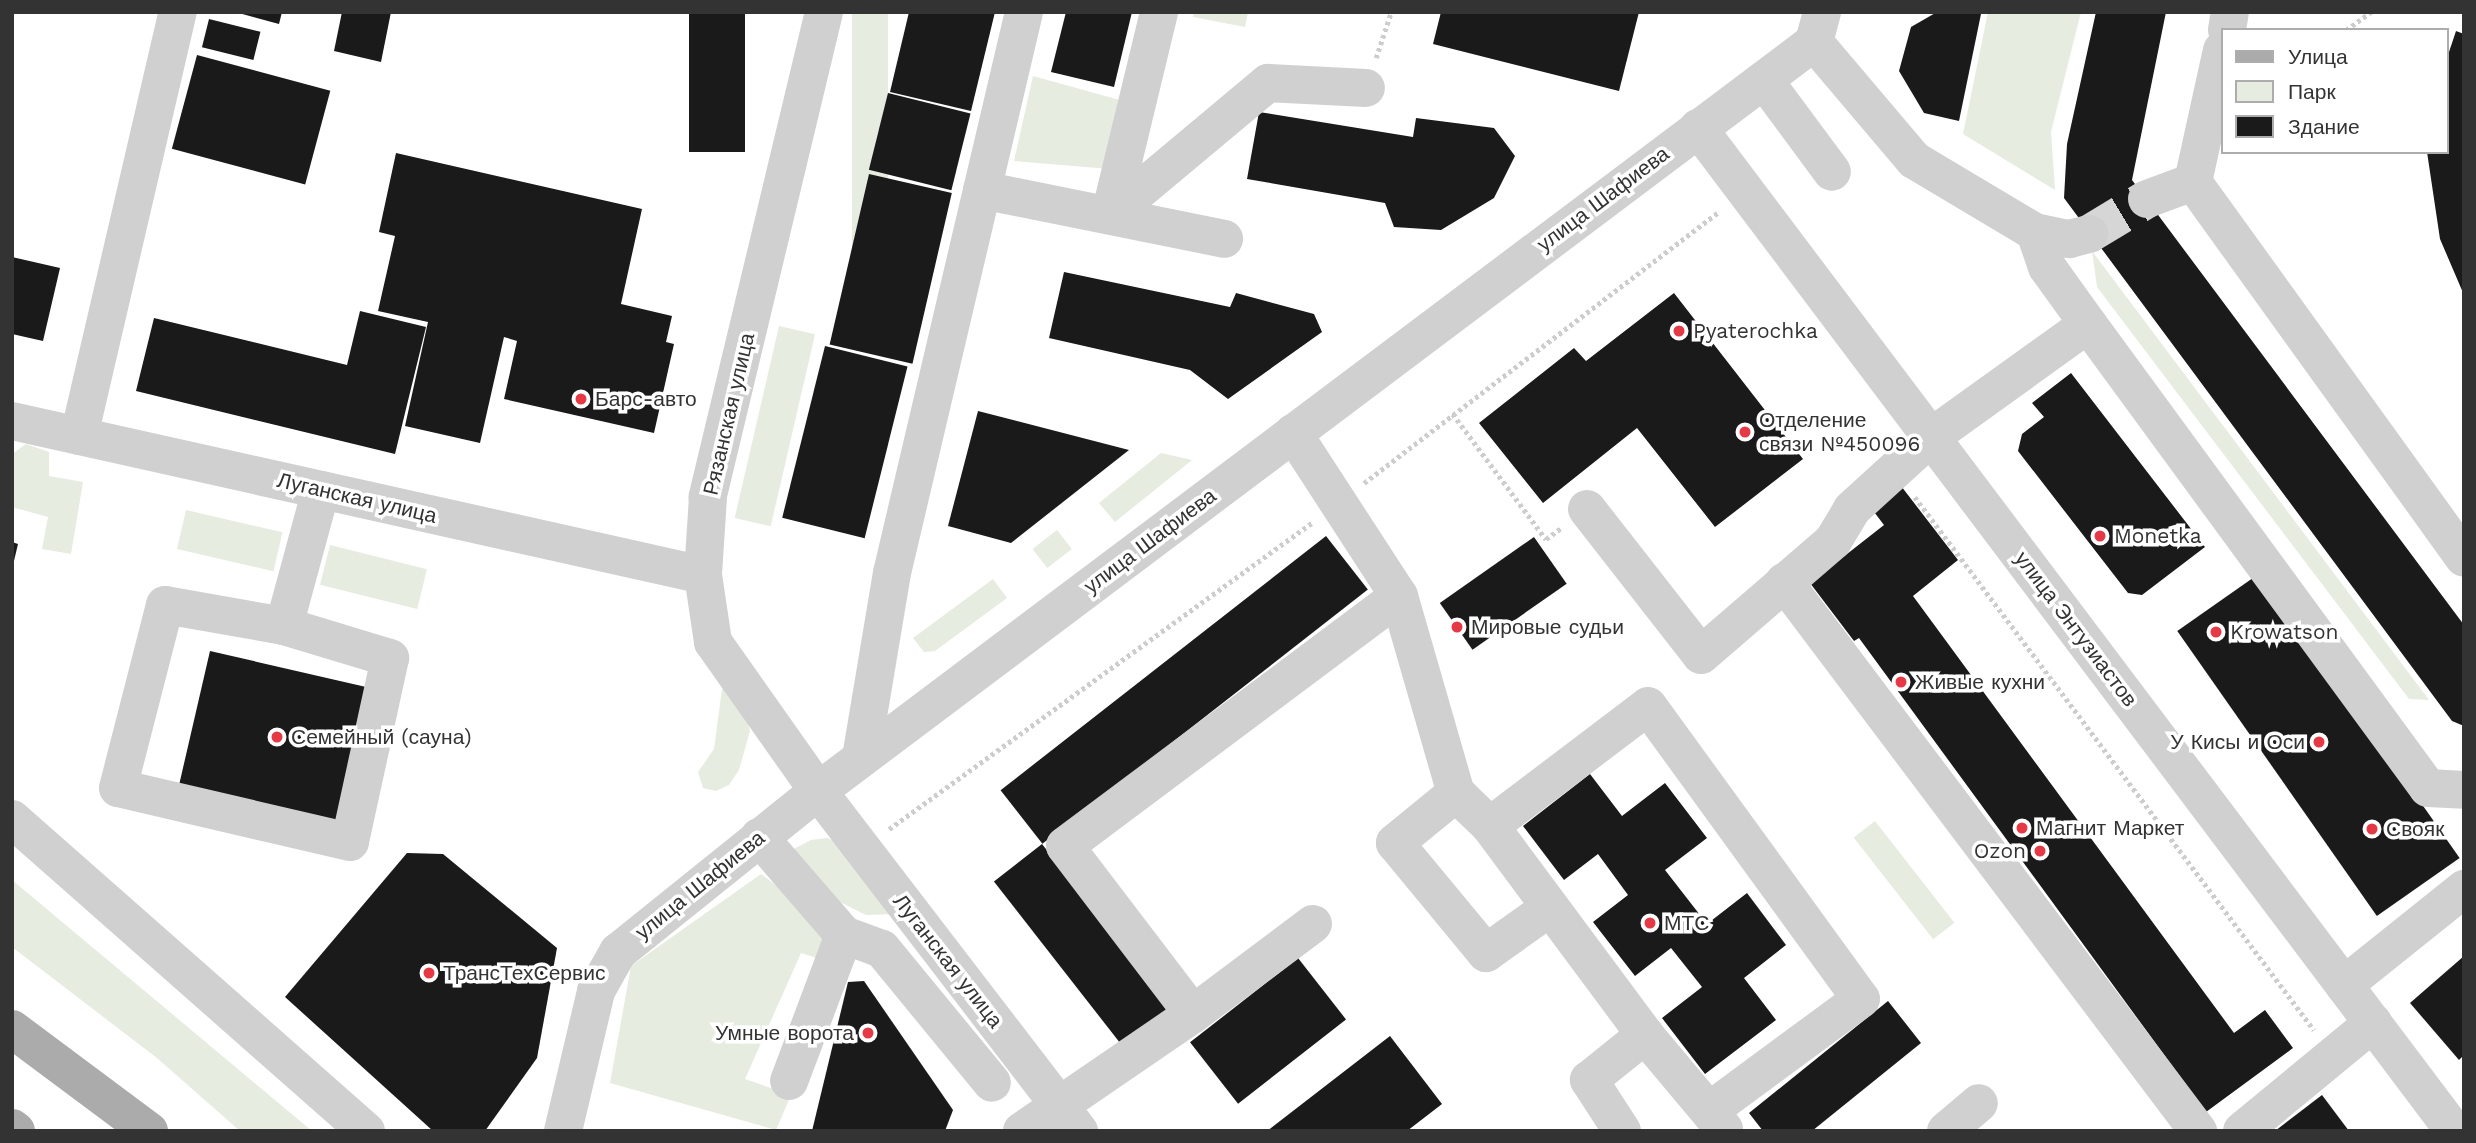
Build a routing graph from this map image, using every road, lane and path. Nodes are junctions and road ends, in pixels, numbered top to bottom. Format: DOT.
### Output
graph roads {
  1 [pos="178,12"];
  2 [pos="824,12"];
  3 [pos="1024,12"];
  4 [pos="1158,12"];
  5 [pos="1391,12"];
  6 [pos="2371,12"];
  7 [pos="1818,27"];
  8 [pos="2349,28"];
  9 [pos="2220,59"];
  10 [pos="1764,80"];
  11 [pos="1366,88"];
  12 [pos="1698,128"];
  13 [pos="1832,172"];
  14 [pos="2193,182"];
  15 [pos="982,190"];
  16 [pos="1746,193"];
  17 [pos="2147,199"];
  18 [pos="1110,215"];
  19 [pos="2035,232"];
  20 [pos="2089,234"];
  21 [pos="1224,239"];
  22 [pos="2088,324"];
  23 [pos="1453,414"];
  24 [pos="12,421"];
  25 [pos="1293,433"];
  26 [pos="79,436"];
  27 [pos="1931,437"];
  28 [pos="1895,470"];
  29 [pos="321,490"];
  30 [pos="1338,503"];
  31 [pos="1587,509"];
  32 [pos="2464,558"];
  33 [pos="702,575"];
  34 [pos="1784,582"];
  35 [pos="1399,596"];
  36 [pos="284,626"];
  37 [pos="861,758"];
  38 [pos="2464,790"];
  39 [pos="818,791"];
  40 [pos="1456,793"];
  41 [pos="12,820"];
  42 [pos="1490,826"];
  43 [pos="759,837"];
  44 [pos="862,849"];
  45 [pos="2464,890"];
  46 [pos="1548,909"];
  47 [pos="1313,924"];
  48 [pos="844,936"];
  49 [pos="2344,985"];
  50 [pos="1193,1014"];
  51 [pos="2374,1023"];
  52 [pos="12,1029"];
  53 [pos="1645,1035"];
  54 [pos="2323,1042"];
  55 [pos="789,1081"];
  56 [pos="992,1083"];
  57 [pos="1979,1103"];
  58 [pos="1069,1117"];
  59 [pos="1719,1120"];
  60 [pos="149,1131"];
  61 [pos="366,1131"];
  62 [pos="564,1131"];
  63 [pos="1022,1131"];
  64 [pos="1622,1131"];
  65 [pos="1946,1131"];
  66 [pos="2198,1131"];
  67 [pos="2242,1131"];
  68 [pos="2454,1131"];
  1 -- 26 [label="street"];
  2 -- 33 [label="street, Рязанская улица"];
  3 -- 15 [label="street"];
  4 -- 18 [label="street"];
  5 -- 11 [label="path"];
  6 -- 8 [label="path"];
  7 -- 10 [label="street, улица Шафиева"];
  7 -- 19 [label="street"];
  9 -- 14 [label="street"];
  10 -- 12 [label="street, улица Шафиева"];
  10 -- 13 [label="street"];
  11 -- 18 [label="street"];
  12 -- 16 [label="street, улица Энтузиастов"];
  12 -- 25 [label="street, улица Шафиева"];
  14 -- 17 [label="street"];
  14 -- 32 [label="street"];
  15 -- 18 [label="street"];
  15 -- 37 [label="street"];
  16 -- 23 [label="path"];
  16 -- 27 [label="street, улица Энтузиастов"];
  18 -- 21 [label="street"];
  19 -- 20 [label="street"];
  19 -- 22 [label="street"];
  22 -- 27 [label="street"];
  22 -- 38 [label="street"];
  23 -- 30 [label="path"];
  23 -- 31 [label="path"];
  24 -- 26 [label="street, Луганская улица"];
  25 -- 30 [label="street"];
  25 -- 37 [label="street, улица Шафиева"];
  26 -- 29 [label="street, Луганская улица"];
  27 -- 28 [label="street"];
  27 -- 49 [label="street, улица Энтузиастов"];
  28 -- 34 [label="street"];
  28 -- 54 [label="path"];
  29 -- 33 [label="street, Луганская улица"];
  29 -- 36 [label="street"];
  30 -- 35 [label="street"];
  30 -- 44 [label="path"];
  31 -- 34 [label="street"];
  33 -- 39 [label="street, Рязанская улица"];
  34 -- 66 [label="street"];
  35 -- 40 [label="street"];
  35 -- 50 [label="street"];
  36 -- 36 [label="street"];
  37 -- 39 [label="street, улица Шафиева"];
  39 -- 43 [label="street, улица Шафиева"];
  39 -- 44 [label="street, Луганская улица"];
  40 -- 42 [label="street"];
  40 -- 46 [label="street"];
  41 -- 61 [label="street"];
  42 -- 46 [label="street"];
  42 -- 59 [label="street"];
  43 -- 48 [label="street"];
  43 -- 62 [label="street, улица Шафиева"];
  44 -- 58 [label="street, Луганская улица"];
  45 -- 49 [label="street"];
  46 -- 53 [label="street"];
  47 -- 50 [label="street"];
  48 -- 55 [label="street"];
  48 -- 56 [label="street"];
  49 -- 51 [label="street, улица Энтузиастов"];
  50 -- 58 [label="street"];
  51 -- 67 [label="street"];
  51 -- 68 [label="street, улица Энтузиастов"];
  52 -- 60 [label="main road"];
  53 -- 59 [label="street"];
  53 -- 64 [label="street"];
  57 -- 65 [label="street"];
  58 -- 63 [label="street"];
}
